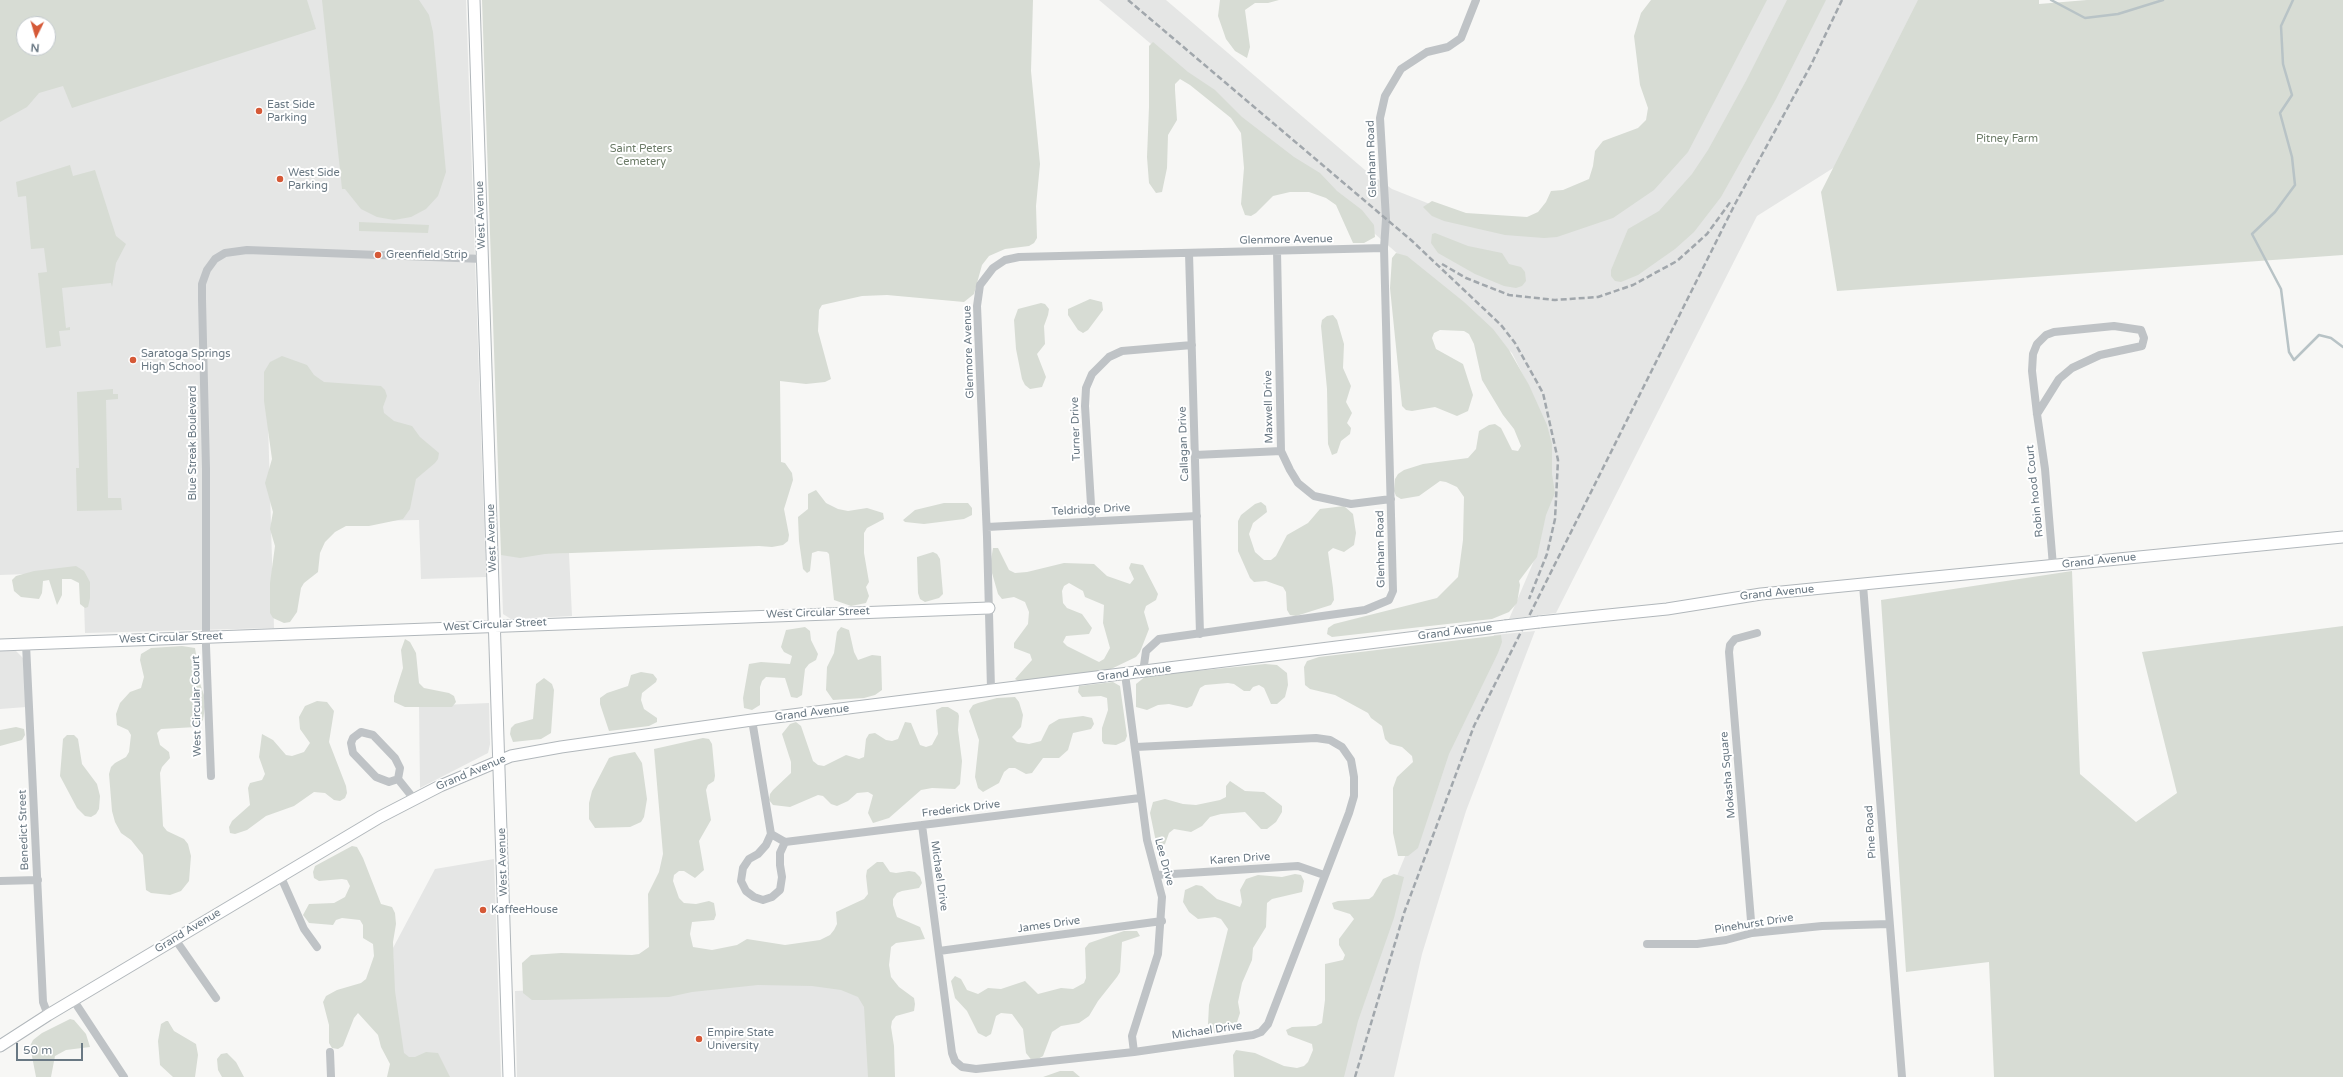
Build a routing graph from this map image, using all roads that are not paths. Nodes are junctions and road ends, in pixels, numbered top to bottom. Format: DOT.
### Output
graph roads {
  1 [pos="474,0"];
  2 [pos="1476,0"];
  3 [pos="1384,248"];
  4 [pos="1277,251"];
  5 [pos="1189,253"];
  6 [pos="483,259"];
  7 [pos="1192,345"];
  8 [pos="2037,414"];
  9 [pos="1282,451"];
  10 [pos="1195,455"];
  11 [pos="1391,499"];
  12 [pos="1197,516"];
  13 [pos="1092,521"];
  14 [pos="987,527"];
  15 [pos="2343,537"];
  16 [pos="2053,566"];
  17 [pos="1864,585"];
  18 [pos="989,608"];
  19 [pos="495,625"];
  20 [pos="1757,633"];
  21 [pos="1200,634"];
  22 [pos="206,636"];
  23 [pos="26,644"];
  24 [pos="0,645"];
  25 [pos="1144,672"];
  26 [pos="1126,674"];
  27 [pos="991,689"];
  28 [pos="752,720"];
  29 [pos="1136,747"];
  30 [pos="499,760"];
  31 [pos="211,776"];
  32 [pos="398,779"];
  33 [pos="1140,798"];
  34 [pos="414,799"];
  35 [pos="922,825"];
  36 [pos="771,834"];
  37 [pos="785,842"];
  38 [pos="280,875"];
  39 [pos="1157,875"];
  40 [pos="1324,875"];
  41 [pos="38,880"];
  42 [pos="0,881"];
  43 [pos="1162,921"];
  44 [pos="1889,924"];
  45 [pos="1752,933"];
  46 [pos="175,939"];
  47 [pos="1647,944"];
  48 [pos="317,947"];
  49 [pos="938,951"];
  50 [pos="216,998"];
  51 [pos="74,1001"];
  52 [pos="48,1015"];
  53 [pos="0,1046"];
  54 [pos="330,1052"];
  55 [pos="1134,1052"];
  56 [pos="124,1077"];
  57 [pos="331,1077"];
  58 [pos="509,1077"];
  59 [pos="1902,1077"];
  1 -- 6 [label="street, West Avenue"];
  2 -- 3 [label="street, Glenham Road"];
  3 -- 4 [label="street, Glenmore Avenue"];
  3 -- 11 [label="street, Glenham Road"];
  4 -- 5 [label="street, Glenmore Avenue"];
  4 -- 9 [label="street, Maxwell Drive"];
  5 -- 7 [label="street, Callagan Drive"];
  5 -- 14 [label="street, Glenmore Avenue"];
  6 -- 19 [label="street, West Avenue"];
  6 -- 22 [label="street, Blue Streak Boulevard"];
  7 -- 10 [label="street, Callagan Drive"];
  7 -- 13 [label="street, Turner Drive"];
  8 -- 8 [label="street, Robin hood Court"];
  8 -- 16 [label="street, Robin hood Court"];
  9 -- 10 [label="street"];
  9 -- 11 [label="street, Maxwell Drive"];
  10 -- 12 [label="street, Callagan Drive"];
  11 -- 21 [label="street, Glenham Road"];
  12 -- 13 [label="street, Teldridge Drive"];
  12 -- 21 [label="street, Callagan Drive"];
  13 -- 14 [label="street, Teldridge Drive"];
  14 -- 18 [label="street, Glenmore Avenue"];
  15 -- 16 [label="street, Grand Avenue"];
  16 -- 17 [label="street, Grand Avenue"];
  17 -- 25 [label="street, Grand Avenue, bridge"];
  17 -- 44 [label="street, Pine Road"];
  18 -- 19 [label="street, West Circular Street"];
  18 -- 27 [label="street, Glenmore Avenue"];
  19 -- 22 [label="street, West Circular Street"];
  19 -- 30 [label="street, West Avenue"];
  20 -- 45 [label="street, Mokasha Square"];
  21 -- 25 [label="street, Glenham Road"];
  22 -- 23 [label="street, West Circular Street"];
  22 -- 31 [label="street, West Circular Court"];
  23 -- 24 [label="street, West Circular Street"];
  23 -- 41 [label="street, Benedict Street"];
  25 -- 26 [label="street, Grand Avenue"];
  26 -- 27 [label="street, Grand Avenue"];
  26 -- 29 [label="street, Lee Drive"];
  27 -- 28 [label="street, Grand Avenue"];
  28 -- 30 [label="street, Grand Avenue"];
  28 -- 36 [label="street"];
  29 -- 33 [label="street, Lee Drive"];
  29 -- 40 [label="street, Michael Drive"];
  30 -- 34 [label="street, Grand Avenue"];
  30 -- 58 [label="street, West Avenue"];
  32 -- 32 [label="street"];
  32 -- 34 [label="street"];
  33 -- 35 [label="street, Frederick Drive"];
  33 -- 39 [label="street, Lee Drive"];
  34 -- 38 [label="street, Grand Avenue"];
  35 -- 37 [label="street, Frederick Drive"];
  35 -- 49 [label="street, Michael Drive"];
  36 -- 37 [label="street"];
  36 -- 37 [label="street"];
  38 -- 46 [label="street, Grand Avenue"];
  38 -- 48 [label="street"];
  39 -- 40 [label="street, Karen Drive"];
  39 -- 43 [label="street, Lee Drive"];
  40 -- 55 [label="street, Michael Drive"];
  41 -- 42 [label="street"];
  41 -- 52 [label="street, Benedict Street"];
  43 -- 49 [label="street, James Drive"];
  43 -- 55 [label="street, Lee Drive"];
  44 -- 45 [label="street, Pinehurst Drive"];
  44 -- 59 [label="street, Pine Road"];
  45 -- 47 [label="street, Pinehurst Drive"];
  46 -- 50 [label="street"];
  46 -- 51 [label="street, Grand Avenue"];
  49 -- 55 [label="street, Michael Drive"];
  51 -- 52 [label="street, Grand Avenue"];
  51 -- 56 [label="street"];
  52 -- 53 [label="street, Grand Avenue"];
  54 -- 57 [label="street"];
}
